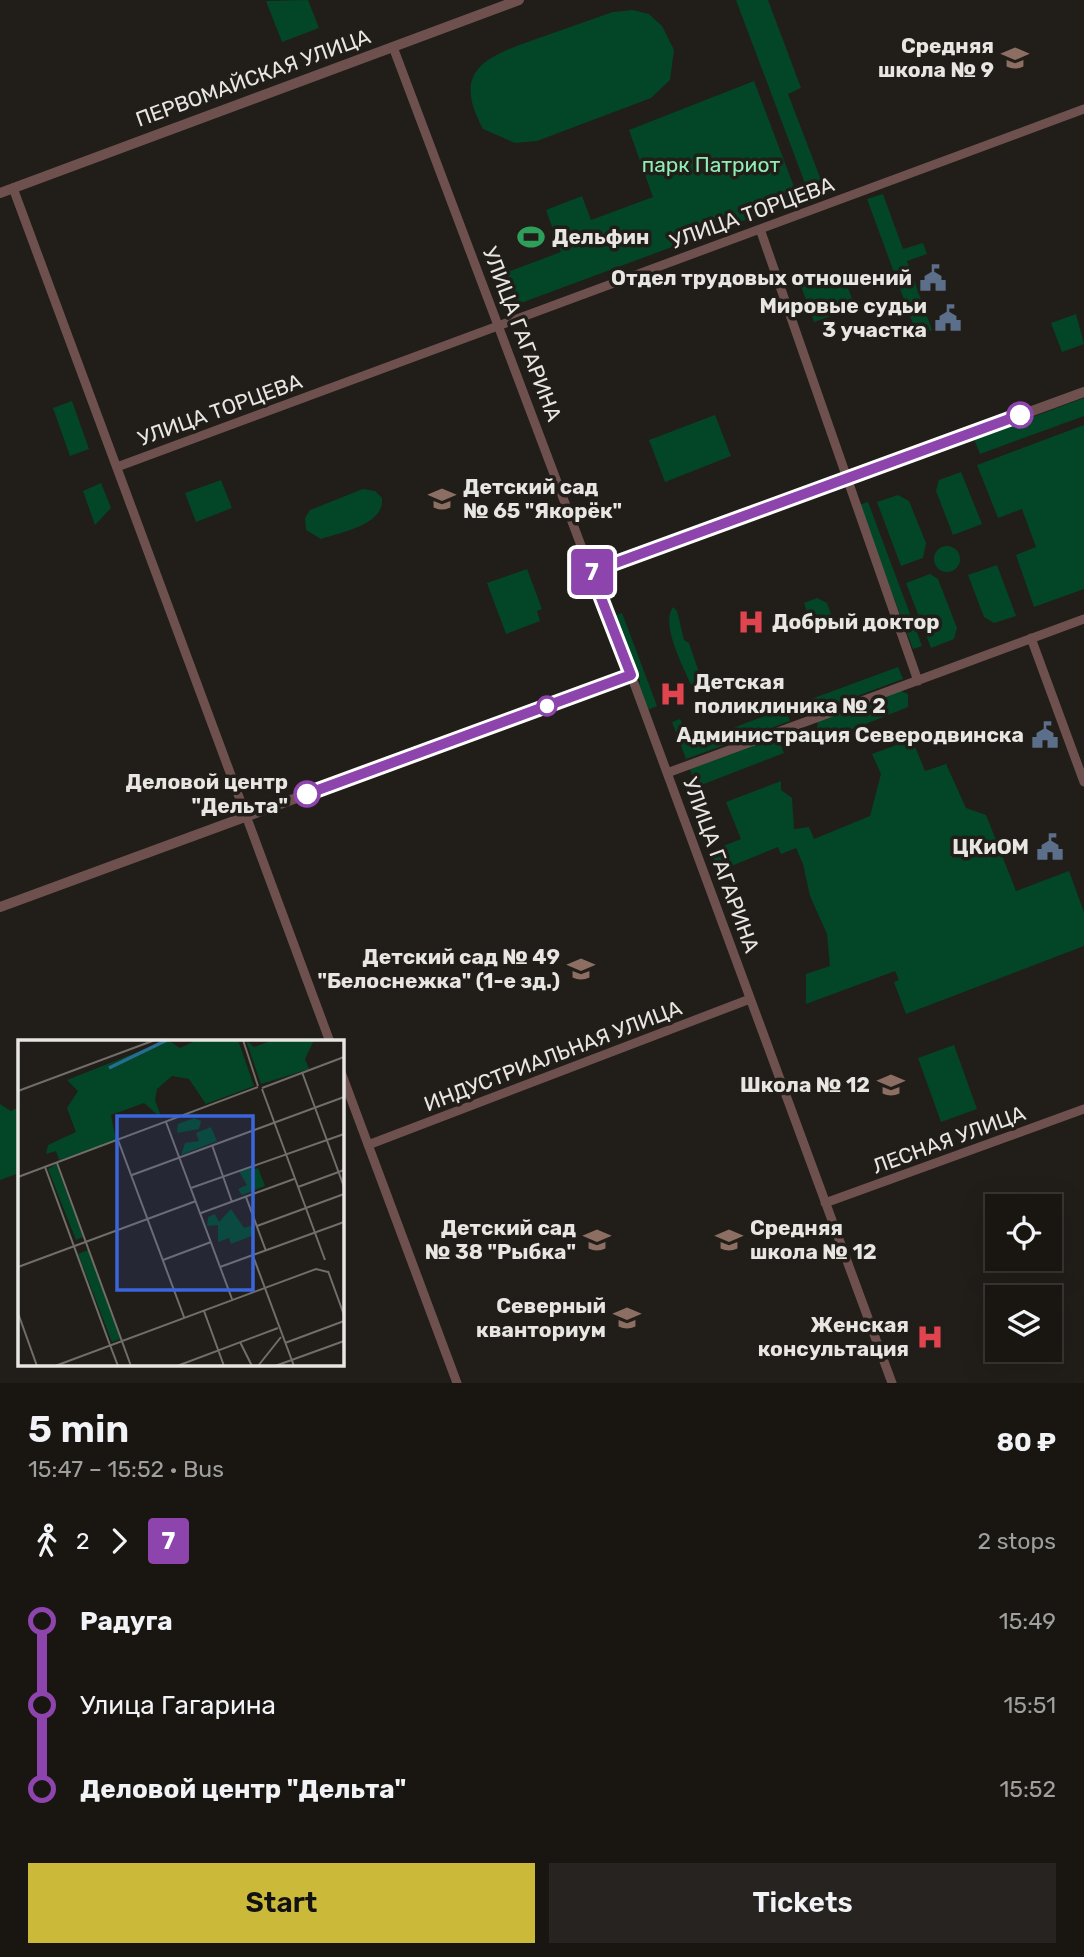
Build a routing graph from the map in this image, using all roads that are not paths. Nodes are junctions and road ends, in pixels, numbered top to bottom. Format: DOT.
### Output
graph roads {
  1 [pos="519,0"];
  2 [pos="393,47"];
  3 [pos="1084,109"];
  4 [pos="13,188"];
  5 [pos="0,193"];
  6 [pos="760,229"];
  7 [pos="498,326"];
  8 [pos="1084,392"];
  9 [pos="117,467"];
  10 [pos="846,479"];
  11 [pos="591,572"];
  12 [pos="1084,619"];
  13 [pos="1031,638"];
  14 [pos="631,675"];
  15 [pos="918,681"];
  16 [pos="667,774"];
  17 [pos="1084,782"];
  18 [pos="247,816"];
  19 [pos="0,907"];
  20 [pos="750,999"];
  21 [pos="329,1040"];
  22 [pos="343,1077"];
  23 [pos="1084,1109"];
  24 [pos="368,1145"];
  25 [pos="825,1203"];
  26 [pos="457,1383"];
  27 [pos="892,1383"];
  1 -- 2 [label="street, ПЕРВОМАЙСКАЯ УЛИЦА"];
  2 -- 4 [label="street, ПЕРВОМАЙСКАЯ УЛИЦА"];
  2 -- 7 [label="street, УЛИЦА ГАГАРИНА"];
  3 -- 6 [label="street, УЛИЦА ТОРЦЕВА"];
  4 -- 5 [label="street, ПЕРВОМАЙСКАЯ УЛИЦА"];
  4 -- 9 [label="street"];
  6 -- 7 [label="street, УЛИЦА ТОРЦЕВА"];
  6 -- 10 [label="street"];
  7 -- 9 [label="street, УЛИЦА ТОРЦЕВА"];
  7 -- 11 [label="street, УЛИЦА ГАГАРИНА"];
  8 -- 10 [label="street"];
  9 -- 18 [label="street"];
  10 -- 11 [label="street"];
  10 -- 15 [label="street"];
  11 -- 14 [label="street, УЛИЦА ГАГАРИНА"];
  12 -- 13 [label="street"];
  13 -- 15 [label="street"];
  13 -- 17 [label="street"];
  14 -- 16 [label="street, УЛИЦА ГАГАРИНА"];
  14 -- 18 [label="street"];
  15 -- 16 [label="street"];
  16 -- 20 [label="street, УЛИЦА ГАГАРИНА"];
  18 -- 19 [label="street"];
  18 -- 21 [label="street"];
  20 -- 24 [label="street, ИНДУСТРИАЛЬНАЯ УЛИЦА"];
  20 -- 25 [label="street, УЛИЦА ГАГАРИНА"];
  22 -- 24 [label="street"];
  23 -- 25 [label="street, ЛЕСНАЯ УЛИЦА"];
  24 -- 26 [label="street"];
  25 -- 27 [label="street, УЛИЦА ГАГАРИНА"];
}
